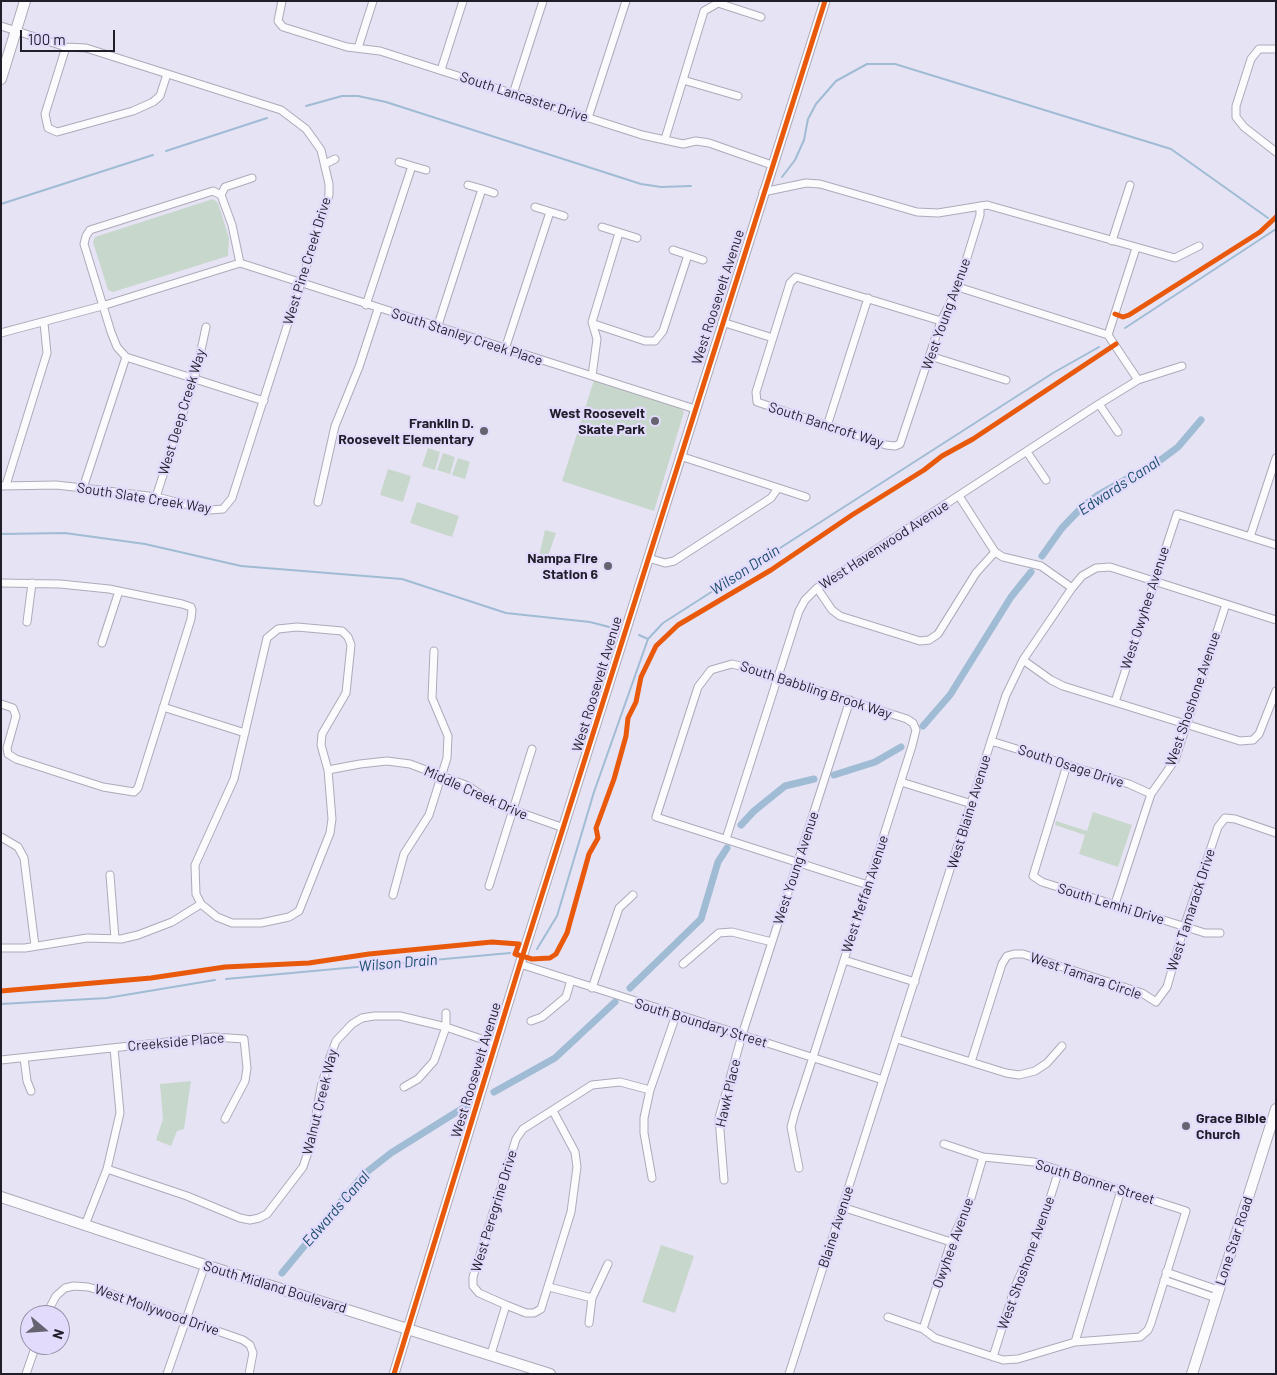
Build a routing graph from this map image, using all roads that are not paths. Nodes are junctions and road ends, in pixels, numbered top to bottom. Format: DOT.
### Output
graph roads {
  1 [pos="25,1"];
  2 [pos="282,1"];
  3 [pos="373,1"];
  4 [pos="463,1"];
  5 [pos="543,1"];
  6 [pos="626,1"];
  7 [pos="825,1"];
  8 [pos="709,4"];
  9 [pos="761,17"];
  10 [pos="1,26"];
  11 [pos="16,31"];
  12 [pos="66,48"];
  13 [pos="358,48"];
  14 [pos="1276,49"];
  15 [pos="441,70"];
  16 [pos="167,74"];
  17 [pos="1,80"];
  18 [pos="682,80"];
  19 [pos="514,94"];
  20 [pos="738,96"];
  21 [pos="588,118"];
  22 [pos="664,139"];
  23 [pos="1276,152"];
  24 [pos="335,159"];
  25 [pos="399,162"];
  26 [pos="325,164"];
  27 [pos="772,165"];
  28 [pos="412,166"];
  29 [pos="426,170"];
  30 [pos="252,178"];
  31 [pos="468,185"];
  32 [pos="1130,185"];
  33 [pos="482,189"];
  34 [pos="763,192"];
  35 [pos="494,193"];
  36 [pos="221,195"];
  37 [pos="980,206"];
  38 [pos="535,207"];
  39 [pos="550,212"];
  40 [pos="564,216"];
  41 [pos="602,227"];
  42 [pos="619,232"];
  43 [pos="637,238"];
  44 [pos="1112,241"];
  45 [pos="1199,246"];
  46 [pos="1136,248"];
  47 [pos="673,250"];
  48 [pos="688,255"];
  49 [pos="703,260"];
  50 [pos="240,263"];
  51 [pos="300,283"];
  52 [pos="958,287"];
  53 [pos="868,298"];
  54 [pos="366,305"];
  55 [pos="102,306"];
  56 [pos="378,309"];
  57 [pos="940,321"];
  58 [pos="722,322"];
  59 [pos="44,323"];
  60 [pos="594,324"];
  61 [pos="206,327"];
  62 [pos="437,328"];
  63 [pos="1,333"];
  64 [pos="1108,335"];
  65 [pos="773,338"];
  66 [pos="505,349"];
  67 [pos="930,356"];
  68 [pos="126,358"];
  69 [pos="1182,366"];
  70 [pos="592,376"];
  71 [pos="194,379"];
  72 [pos="1006,380"];
  73 [pos="1138,380"];
  74 [pos="264,401"];
  75 [pos="1099,404"];
  76 [pos="694,410"];
  77 [pos="826,426"];
  78 [pos="1118,432"];
  79 [pos="895,446"];
  80 [pos="1028,452"];
  81 [pos="680,456"];
  82 [pos="1276,458"];
  83 [pos="1046,480"];
  84 [pos="4,486"];
  85 [pos="83,488"];
  86 [pos="778,488"];
  87 [pos="959,496"];
  88 [pos="156,497"];
  89 [pos="806,497"];
  90 [pos="318,502"];
  91 [pos="223,508"];
  92 [pos="1250,536"];
  93 [pos="1276,544"];
  94 [pos="995,552"];
  95 [pos="648,558"];
  96 [pos="1154,581"];
  97 [pos="1,583"];
  98 [pos="32,583"];
  99 [pos="817,588"];
  100 [pos="1072,588"];
  101 [pos="119,591"];
  102 [pos="1226,604"];
  103 [pos="1276,620"];
  104 [pos="27,622"];
  105 [pos="102,643"];
  106 [pos="434,651"];
  107 [pos="1023,660"];
  108 [pos="778,677"];
  109 [pos="1276,691"];
  110 [pos="850,700"];
  111 [pos="1115,702"];
  112 [pos="1,704"];
  113 [pos="163,707"];
  114 [pos="1186,725"];
  115 [pos="916,730"];
  116 [pos="245,733"];
  117 [pos="991,741"];
  118 [pos="532,748"];
  119 [pos="1067,765"];
  120 [pos="328,770"];
  121 [pos="443,776"];
  122 [pos="901,782"];
  123 [pos="1151,794"];
  124 [pos="972,804"];
  125 [pos="512,810"];
  126 [pos="564,828"];
  127 [pos="1276,833"];
  128 [pos="1,837"];
  129 [pos="726,839"];
  130 [pos="797,862"];
  131 [pos="110,875"];
  132 [pos="868,885"];
  133 [pos="489,886"];
  134 [pos="393,895"];
  135 [pos="633,895"];
  136 [pos="201,904"];
  137 [pos="1115,904"];
  138 [pos="1184,926"];
  139 [pos="1220,933"];
  140 [pos="116,939"];
  141 [pos="772,942"];
  142 [pos="35,946"];
  143 [pos="1,948"];
  144 [pos="844,960"];
  145 [pos="520,964"];
  146 [pos="683,964"];
  147 [pos="570,980"];
  148 [pos="915,982"];
  149 [pos="592,988"];
  150 [pos="1156,1002"];
  151 [pos="446,1013"];
  152 [pos="676,1015"];
  153 [pos="531,1021"];
  154 [pos="446,1027"];
  155 [pos="742,1035"];
  156 [pos="897,1038"];
  157 [pos="496,1044"];
  158 [pos="1062,1046"];
  159 [pos="114,1048"];
  160 [pos="24,1058"];
  161 [pos="813,1058"];
  162 [pos="1,1060"];
  163 [pos="971,1062"];
  164 [pos="883,1080"];
  165 [pos="404,1087"];
  166 [pos="650,1090"];
  167 [pos="31,1091"];
  168 [pos="1276,1109"];
  169 [pos="553,1111"];
  170 [pos="225,1119"];
  171 [pos="944,1144"];
  172 [pos="984,1157"];
  173 [pos="799,1168"];
  174 [pos="107,1169"];
  175 [pos="1059,1170"];
  176 [pos="652,1178"];
  177 [pos="724,1180"];
  178 [pos="1121,1190"];
  179 [pos="1,1197"];
  180 [pos="842,1207"];
  181 [pos="85,1225"];
  182 [pos="951,1242"];
  183 [pos="608,1264"];
  184 [pos="205,1265"];
  185 [pos="1166,1272"];
  186 [pos="1164,1280"];
  187 [pos="548,1287"];
  188 [pos="1217,1294"];
  189 [pos="592,1298"];
  190 [pos="51,1305"];
  191 [pos="506,1305"];
  192 [pos="888,1317"];
  193 [pos="186,1320"];
  194 [pos="589,1324"];
  195 [pos="407,1328"];
  196 [pos="923,1329"];
  197 [pos="1075,1342"];
  198 [pos="491,1354"];
  199 [pos="33,1355"];
  200 [pos="993,1357"];
  201 [pos="26,1374"];
  202 [pos="167,1374"];
  203 [pos="249,1374"];
  204 [pos="394,1374"];
  205 [pos="550,1374"];
  206 [pos="788,1374"];
  207 [pos="1192,1374"];
  1 -- 11 [label="main road"];
  2 -- 13 [label="street, South Lancaster Drive"];
  3 -- 13 [label="street"];
  4 -- 15 [label="street"];
  5 -- 19 [label="street"];
  6 -- 21 [label="street"];
  7 -- 27 [label="street, West Roosevelt Avenue"];
  8 -- 9 [label="street"];
  8 -- 18 [label="street"];
  10 -- 11 [label="street, West Pine Creek Drive"];
  11 -- 12 [label="street, West Pine Creek Drive"];
  11 -- 17 [label="main road"];
  12 -- 16 [label="street, West Pine Creek Drive"];
  12 -- 16 [label="street"];
  13 -- 15 [label="street, South Lancaster Drive"];
  14 -- 23 [label="street"];
  15 -- 19 [label="street, South Lancaster Drive"];
  16 -- 26 [label="street, West Pine Creek Drive"];
  18 -- 20 [label="street"];
  18 -- 22 [label="street"];
  19 -- 21 [label="street, South Lancaster Drive"];
  21 -- 22 [label="street, South Lancaster Drive"];
  22 -- 27 [label="street, South Lancaster Drive"];
  24 -- 26 [label="street"];
  25 -- 28 [label="street"];
  26 -- 51 [label="street, West Pine Creek Drive"];
  27 -- 34 [label="street, West Roosevelt Avenue"];
  28 -- 29 [label="street"];
  28 -- 54 [label="street"];
  30 -- 36 [label="street"];
  31 -- 33 [label="street"];
  32 -- 44 [label="street"];
  33 -- 35 [label="street"];
  33 -- 62 [label="street"];
  34 -- 37 [label="street"];
  34 -- 58 [label="street, West Roosevelt Avenue"];
  36 -- 50 [label="street"];
  36 -- 55 [label="street"];
  37 -- 44 [label="street"];
  37 -- 52 [label="street, West Young Avenue"];
  38 -- 39 [label="street"];
  39 -- 40 [label="street"];
  39 -- 66 [label="street"];
  41 -- 42 [label="street"];
  42 -- 43 [label="street"];
  42 -- 60 [label="street"];
  44 -- 46 [label="street"];
  45 -- 46 [label="street"];
  46 -- 64 [label="street"];
  47 -- 48 [label="street"];
  48 -- 49 [label="street"];
  48 -- 60 [label="street"];
  50 -- 51 [label="street, South Stanley Creek Place"];
  50 -- 55 [label="street"];
  51 -- 54 [label="street, South Stanley Creek Place"];
  51 -- 74 [label="street, West Pine Creek Drive"];
  52 -- 57 [label="street, West Young Avenue"];
  52 -- 64 [label="street"];
  53 -- 57 [label="street"];
  53 -- 65 [label="street"];
  53 -- 77 [label="street"];
  54 -- 56 [label="street, South Stanley Creek Place"];
  55 -- 59 [label="street"];
  55 -- 68 [label="street"];
  56 -- 62 [label="street, South Stanley Creek Place"];
  56 -- 90 [label="street"];
  57 -- 67 [label="street, West Young Avenue"];
  58 -- 65 [label="street"];
  58 -- 76 [label="street, West Roosevelt Avenue"];
  59 -- 63 [label="street"];
  59 -- 84 [label="street, South Slate Creek Way"];
  60 -- 70 [label="street"];
  61 -- 71 [label="street, West Deep Creek Way"];
  62 -- 66 [label="street, South Stanley Creek Place"];
  64 -- 73 [label="street"];
  65 -- 77 [label="street, South Bancroft Way"];
  66 -- 70 [label="street, South Stanley Creek Place"];
  67 -- 72 [label="street"];
  67 -- 79 [label="street, West Young Avenue"];
  68 -- 71 [label="street"];
  68 -- 85 [label="street"];
  69 -- 73 [label="street, West Havenwood Avenue"];
  70 -- 76 [label="street, South Stanley Creek Place"];
  71 -- 74 [label="street"];
  71 -- 88 [label="street, West Deep Creek Way"];
  73 -- 75 [label="street, West Havenwood Avenue"];
  74 -- 91 [label="street, West Pine Creek Drive"];
  75 -- 78 [label="street"];
  75 -- 80 [label="street, West Havenwood Avenue"];
  76 -- 81 [label="street, West Roosevelt Avenue"];
  77 -- 79 [label="street, South Bancroft Way"];
  80 -- 83 [label="street"];
  80 -- 87 [label="street, West Havenwood Avenue"];
  81 -- 86 [label="street"];
  81 -- 95 [label="street, West Roosevelt Avenue"];
  82 -- 92 [label="street"];
  84 -- 85 [label="street, South Slate Creek Way"];
  85 -- 88 [label="street, South Slate Creek Way"];
  86 -- 89 [label="street"];
  86 -- 95 [label="street"];
  87 -- 94 [label="street"];
  87 -- 99 [label="street, West Havenwood Avenue"];
  88 -- 91 [label="street, South Slate Creek Way"];
  92 -- 93 [label="street"];
  92 -- 96 [label="street, West Owyhee Avenue"];
  94 -- 99 [label="street"];
  94 -- 100 [label="street"];
  95 -- 126 [label="street, West Roosevelt Avenue"];
  96 -- 100 [label="street, West Blaine Avenue"];
  96 -- 102 [label="street"];
  96 -- 111 [label="street, West Owyhee Avenue"];
  97 -- 98 [label="street"];
  98 -- 101 [label="street"];
  98 -- 104 [label="street"];
  99 -- 108 [label="street, West Havenwood Avenue"];
  100 -- 107 [label="street, West Blaine Avenue"];
  101 -- 105 [label="street"];
  101 -- 113 [label="street"];
  102 -- 103 [label="street"];
  102 -- 114 [label="street, West Shoshone Avenue"];
  106 -- 121 [label="street"];
  107 -- 111 [label="street"];
  107 -- 117 [label="street, West Blaine Avenue"];
  108 -- 110 [label="street, South Babbling Brook Way"];
  108 -- 129 [label="street, West Havenwood Avenue"];
  108 -- 129 [label="street, South Babbling Brook Way"];
  109 -- 114 [label="street"];
  110 -- 115 [label="street, South Babbling Brook Way"];
  110 -- 130 [label="street, West Young Avenue"];
  111 -- 114 [label="street"];
  112 -- 113 [label="street"];
  113 -- 116 [label="street"];
  114 -- 123 [label="street, West Shoshone Avenue"];
  115 -- 122 [label="street, West Meffan Avenue"];
  116 -- 120 [label="street"];
  116 -- 136 [label="street"];
  117 -- 119 [label="street, South Osage Drive"];
  117 -- 124 [label="street, West Blaine Avenue"];
  118 -- 125 [label="street"];
  119 -- 123 [label="street, South Osage Drive"];
  119 -- 137 [label="street, South Lemhi Drive"];
  120 -- 121 [label="street, Middle Creek Drive"];
  120 -- 136 [label="street"];
  121 -- 125 [label="street, Middle Creek Drive"];
  121 -- 134 [label="street"];
  122 -- 124 [label="street"];
  122 -- 132 [label="street, West Meffan Avenue"];
  123 -- 137 [label="street, West Shoshone Avenue"];
  124 -- 148 [label="street, West Blaine Avenue"];
  125 -- 126 [label="street, Middle Creek Drive"];
  125 -- 133 [label="street"];
  126 -- 145 [label="street, West Roosevelt Avenue"];
  127 -- 138 [label="street, West Tamarack Drive"];
  128 -- 142 [label="street"];
  129 -- 130 [label="street"];
  130 -- 132 [label="street"];
  130 -- 141 [label="street, West Young Avenue"];
  131 -- 140 [label="street"];
  132 -- 144 [label="street, West Meffan Avenue"];
  135 -- 149 [label="street"];
  136 -- 140 [label="street"];
  137 -- 138 [label="street, South Lemhi Drive"];
  138 -- 139 [label="street, South Lemhi Drive"];
  138 -- 150 [label="street, West Tamarack Drive"];
  140 -- 142 [label="street"];
  141 -- 146 [label="street"];
  141 -- 155 [label="street, West Young Avenue"];
  142 -- 143 [label="street"];
  144 -- 148 [label="street"];
  144 -- 161 [label="street, West Meffan Avenue"];
  145 -- 147 [label="street, South Boundary Street"];
  145 -- 157 [label="street, West Roosevelt Avenue"];
  147 -- 149 [label="street, South Boundary Street"];
  147 -- 153 [label="street"];
  148 -- 156 [label="street, West Blaine Avenue"];
  149 -- 152 [label="street, South Boundary Street"];
  150 -- 163 [label="street, West Tamara Circle"];
  151 -- 154 [label="street"];
  152 -- 155 [label="street, South Boundary Street"];
  152 -- 166 [label="street"];
  154 -- 157 [label="street, Walnut Creek Way"];
  154 -- 165 [label="street"];
  154 -- 174 [label="street, Walnut Creek Way"];
  155 -- 161 [label="street, South Boundary Street"];
  155 -- 177 [label="street, Hawk Place"];
  156 -- 163 [label="street"];
  156 -- 164 [label="street, West Blaine Avenue"];
  157 -- 195 [label="street, West Roosevelt Avenue"];
  158 -- 163 [label="street"];
  159 -- 160 [label="street, Creekside Place"];
  159 -- 170 [label="street, Creekside Place"];
  159 -- 174 [label="street"];
  160 -- 162 [label="street, Creekside Place"];
  160 -- 167 [label="street"];
  161 -- 164 [label="street, South Boundary Street"];
  161 -- 173 [label="street, West Meffan Avenue"];
  164 -- 180 [label="street, Blaine Avenue"];
  166 -- 169 [label="street, West Peregrine Drive"];
  166 -- 176 [label="street"];
  168 -- 188 [label="main road, Lone Star Road"];
  169 -- 187 [label="street, West Peregrine Drive"];
  169 -- 191 [label="street, West Peregrine Drive"];
  171 -- 172 [label="street, South Bonner Street"];
  172 -- 175 [label="street, South Bonner Street"];
  172 -- 182 [label="street, Owyhee Avenue"];
  174 -- 181 [label="street"];
  175 -- 178 [label="street, South Bonner Street"];
  175 -- 200 [label="street, West Shoshone Avenue"];
  178 -- 185 [label="street, South Bonner Street"];
  178 -- 197 [label="street"];
  179 -- 181 [label="main road, South Midland Boulevard"];
  180 -- 182 [label="street"];
  180 -- 206 [label="street, Blaine Avenue"];
  181 -- 184 [label="main road, South Midland Boulevard"];
  182 -- 196 [label="street, Owyhee Avenue"];
  183 -- 189 [label="street"];
  184 -- 193 [label="street"];
  184 -- 195 [label="main road, South Midland Boulevard"];
  185 -- 186 [label="street"];
  185 -- 188 [label="street"];
  186 -- 188 [label="street"];
  186 -- 197 [label="street"];
  187 -- 189 [label="street"];
  187 -- 191 [label="street, West Peregrine Drive"];
  188 -- 207 [label="main road, Lone Star Road"];
  189 -- 194 [label="street"];
  190 -- 193 [label="street, West Mollywood Drive"];
  191 -- 198 [label="street"];
  192 -- 196 [label="street"];
  193 -- 202 [label="street"];
  193 -- 203 [label="street, West Mollywood Drive"];
  195 -- 198 [label="main road, South Midland Boulevard"];
  195 -- 204 [label="street, West Roosevelt Avenue"];
  196 -- 200 [label="street"];
  197 -- 200 [label="street"];
  198 -- 205 [label="main road, South Midland Boulevard"];
  199 -- 201 [label="street"];
}
